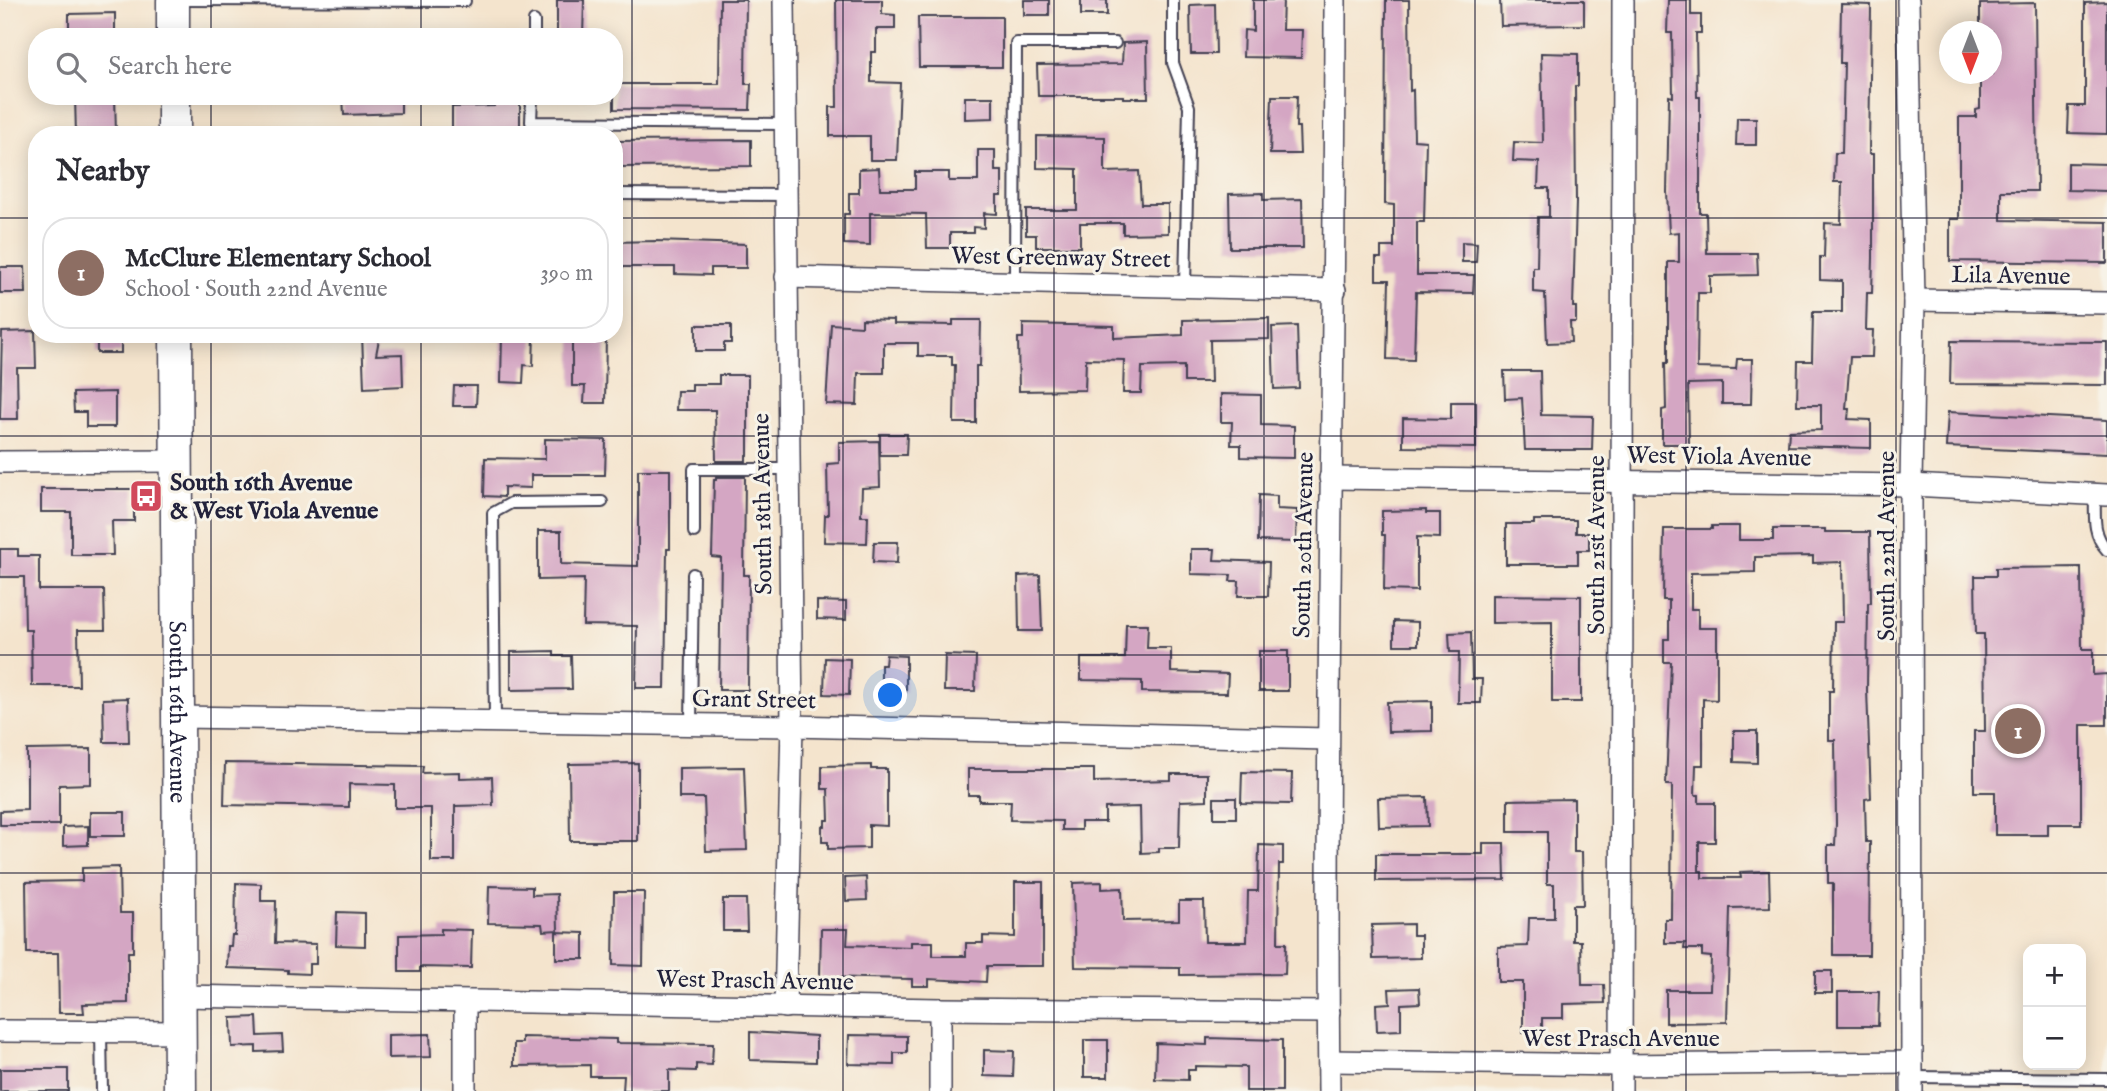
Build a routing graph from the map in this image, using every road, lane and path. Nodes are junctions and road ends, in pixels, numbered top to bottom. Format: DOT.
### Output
graph roads {
  1 [pos="173,0"];
  2 [pos="784,0"];
  3 [pos="1173,0"];
  4 [pos="1335,0"];
  5 [pos="1623,0"];
  6 [pos="1908,0"];
  7 [pos="465,1"];
  8 [pos="534,21"];
  9 [pos="173,28"];
  10 [pos="534,28"];
  11 [pos="1115,44"];
  12 [pos="174,105"];
  13 [pos="532,105"];
  14 [pos="785,124"];
  15 [pos="174,126"];
  16 [pos="623,194"];
  17 [pos="785,195"];
  18 [pos="786,277"];
  19 [pos="1015,282"];
  20 [pos="1185,286"];
  21 [pos="1335,289"];
  22 [pos="1914,300"];
  23 [pos="2107,303"];
  24 [pos="176,343"];
  25 [pos="177,461"];
  26 [pos="0,462"];
  27 [pos="788,469"];
  28 [pos="1330,478"];
  29 [pos="1622,481"];
  30 [pos="1911,485"];
  31 [pos="2101,495"];
  32 [pos="602,502"];
  33 [pos="694,532"];
  34 [pos="2107,550"];
  35 [pos="694,574"];
  36 [pos="178,718"];
  37 [pos="495,722"];
  38 [pos="691,725"];
  39 [pos="792,726"];
  40 [pos="1328,739"];
  41 [pos="180,996"];
  42 [pos="465,1002"];
  43 [pos="785,1007"];
  44 [pos="940,1009"];
  45 [pos="1329,1012"];
  46 [pos="0,1031"];
  47 [pos="101,1032"];
  48 [pos="180,1032"];
  49 [pos="1329,1061"];
  50 [pos="1621,1065"];
  51 [pos="1912,1077"];
  52 [pos="2107,1079"];
  53 [pos="102,1091"];
  54 [pos="180,1091"];
  55 [pos="465,1091"];
  56 [pos="940,1091"];
  57 [pos="1329,1091"];
  58 [pos="1621,1091"];
  1 -- 7 [label="lane"];
  1 -- 9 [label="main road"];
  2 -- 14 [label="street, South 18th Avenue"];
  3 -- 20 [label="lane"];
  4 -- 21 [label="street, South 20th Avenue"];
  5 -- 29 [label="street, South 21st Avenue"];
  6 -- 22 [label="street, South 22nd Avenue"];
  8 -- 10 [label="lane"];
  11 -- 19 [label="lane"];
  12 -- 15 [label="main road"];
  13 -- 14 [label="lane"];
  14 -- 17 [label="street, South 18th Avenue"];
  16 -- 17 [label="lane"];
  17 -- 18 [label="street, South 18th Avenue"];
  18 -- 19 [label="street, West Greenway Street"];
  18 -- 27 [label="street, South 18th Avenue"];
  19 -- 20 [label="street, West Greenway Street"];
  20 -- 21 [label="street, West Greenway Street"];
  21 -- 28 [label="street, South 20th Avenue"];
  22 -- 23 [label="street, Lila Avenue"];
  22 -- 30 [label="street, South 22nd Avenue"];
  24 -- 25 [label="main road, South 16th Avenue"];
  25 -- 26 [label="street"];
  25 -- 36 [label="main road, South 16th Avenue"];
  27 -- 33 [label="lane"];
  27 -- 39 [label="street, South 18th Avenue"];
  28 -- 29 [label="street, West Viola Avenue"];
  28 -- 40 [label="street, South 20th Avenue"];
  29 -- 30 [label="street, West Viola Avenue"];
  29 -- 50 [label="street, South 21st Avenue"];
  30 -- 31 [label="street, West Viola Avenue"];
  30 -- 51 [label="street, South 22nd Avenue"];
  31 -- 34 [label="lane"];
  32 -- 37 [label="lane"];
  35 -- 38 [label="lane"];
  36 -- 37 [label="street, Grant Street"];
  36 -- 41 [label="main road, South 16th Avenue"];
  37 -- 38 [label="street, Grant Street"];
  38 -- 39 [label="street, Grant Street"];
  39 -- 40 [label="street, Grant Street"];
  39 -- 43 [label="street, South 18th Avenue"];
  40 -- 45 [label="street, South 20th Avenue"];
  41 -- 42 [label="street, West Prasch Avenue"];
  41 -- 48 [label="main road, South 16th Avenue"];
  42 -- 43 [label="street, West Prasch Avenue"];
  42 -- 55 [label="street"];
  43 -- 44 [label="street, West Prasch Avenue"];
  44 -- 45 [label="street, West Prasch Avenue"];
  44 -- 56 [label="street"];
  45 -- 49 [label="street, South 20th Avenue"];
  46 -- 47 [label="street"];
  47 -- 48 [label="street"];
  47 -- 53 [label="lane"];
  48 -- 54 [label="main road, South 16th Avenue"];
  49 -- 50 [label="street, West Prasch Avenue"];
  49 -- 57 [label="street, South 20th Avenue"];
  50 -- 51 [label="street, West Prasch Avenue"];
  50 -- 58 [label="street, South 21st Avenue"];
  51 -- 52 [label="lane"];
}
